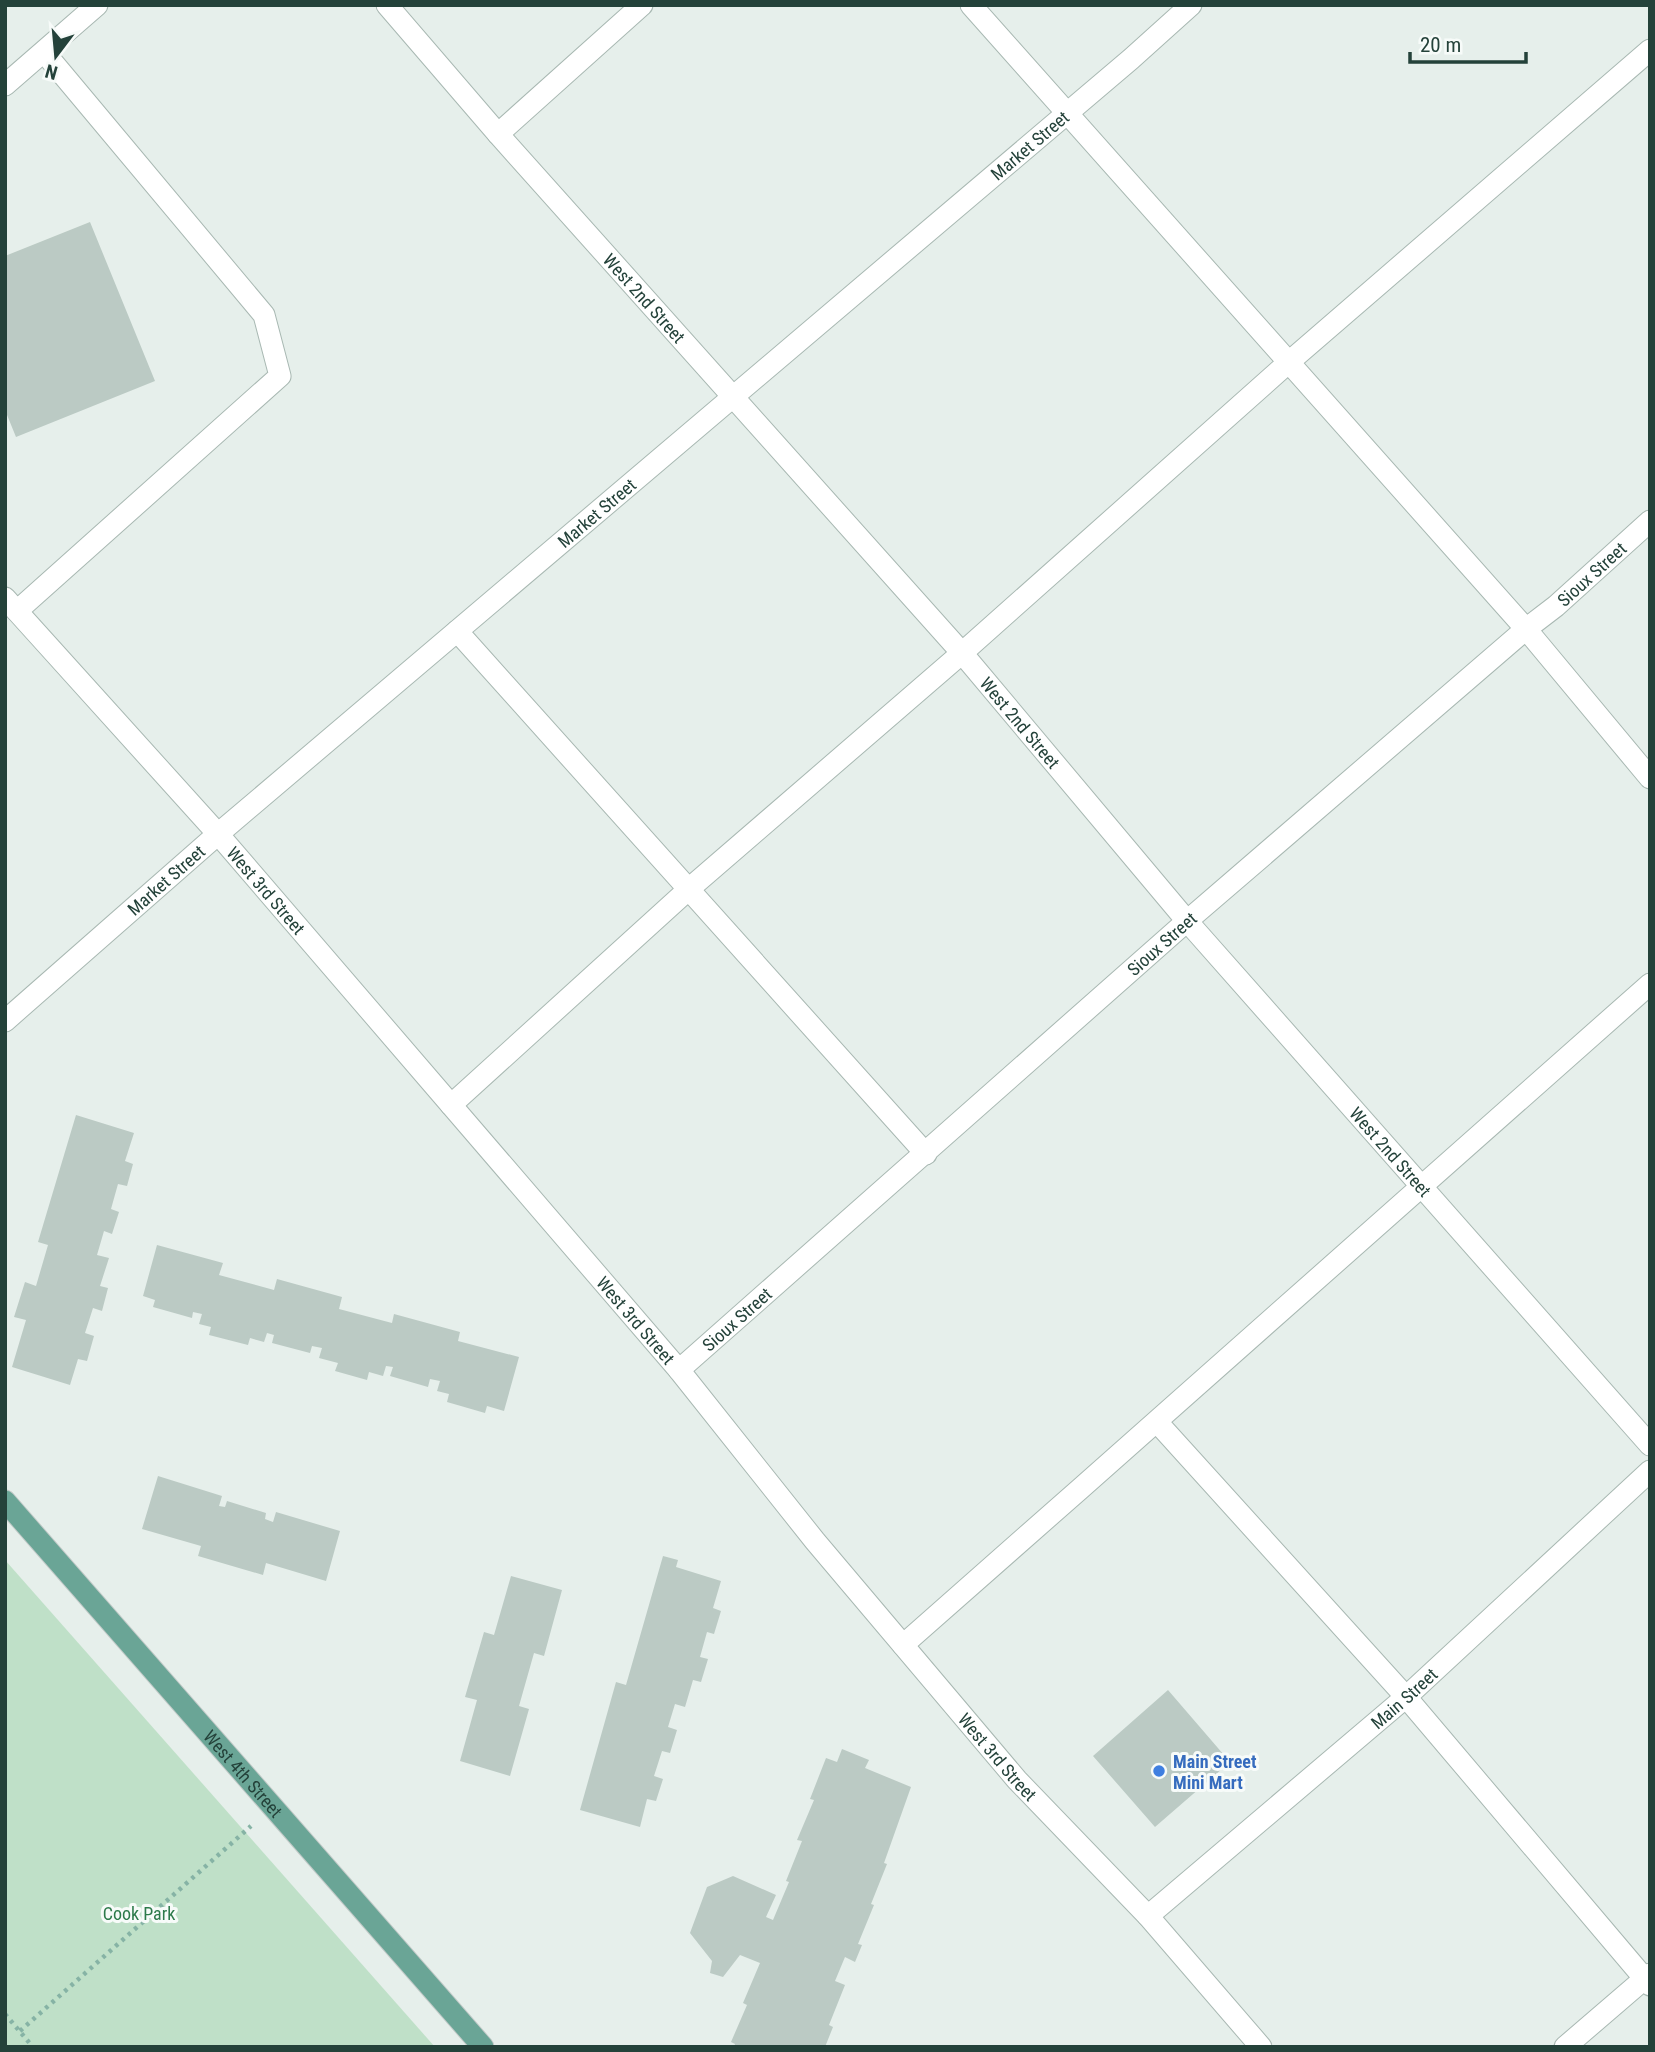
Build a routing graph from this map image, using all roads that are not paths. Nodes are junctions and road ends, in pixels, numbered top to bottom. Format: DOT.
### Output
graph roads {
  1 [pos="97,5"];
  2 [pos="387,5"];
  3 [pos="642,5"];
  4 [pos="971,5"];
  5 [pos="1191,5"];
  6 [pos="1650,50"];
  7 [pos="44,52"];
  8 [pos="5,85"];
  9 [pos="1066,113"];
  10 [pos="498,134"];
  11 [pos="1289,362"];
  12 [pos="734,398"];
  13 [pos="1650,521"];
  14 [pos="11,604"];
  15 [pos="1526,629"];
  16 [pos="457,631"];
  17 [pos="962,653"];
  18 [pos="1650,778"];
  19 [pos="218,834"];
  20 [pos="690,888"];
  21 [pos="1187,921"];
  22 [pos="1650,984"];
  23 [pos="5,1021"];
  24 [pos="451,1105"];
  25 [pos="926,1154"];
  26 [pos="1419,1186"];
  27 [pos="679,1370"];
  28 [pos="1157,1423"];
  29 [pos="1650,1445"];
  30 [pos="1650,1471"];
  31 [pos="5,1501"];
  32 [pos="903,1646"];
  33 [pos="1406,1697"];
  34 [pos="1147,1916"];
  35 [pos="1648,1980"];
  36 [pos="483,2047"];
  37 [pos="1261,2047"];
  38 [pos="1565,2047"];
  1 -- 7 [label="street"];
  2 -- 10 [label="street, West 2nd Street"];
  3 -- 10 [label="street"];
  4 -- 9 [label="street"];
  5 -- 9 [label="street, Market Street"];
  6 -- 11 [label="street"];
  7 -- 8 [label="street"];
  7 -- 14 [label="street"];
  9 -- 11 [label="street"];
  9 -- 12 [label="street, Market Street"];
  10 -- 12 [label="street, West 2nd Street"];
  11 -- 15 [label="street"];
  11 -- 17 [label="street"];
  12 -- 16 [label="street, Market Street"];
  12 -- 17 [label="street, West 2nd Street"];
  13 -- 15 [label="street, Sioux Street"];
  14 -- 19 [label="street, West 3rd Street"];
  15 -- 18 [label="street"];
  15 -- 21 [label="street, Sioux Street"];
  16 -- 19 [label="street, Market Street"];
  16 -- 20 [label="street"];
  17 -- 20 [label="street"];
  17 -- 21 [label="street, West 2nd Street"];
  19 -- 23 [label="street, Market Street"];
  19 -- 24 [label="street, West 3rd Street"];
  20 -- 24 [label="street"];
  20 -- 25 [label="street"];
  21 -- 25 [label="street, Sioux Street"];
  21 -- 26 [label="street, West 2nd Street"];
  22 -- 26 [label="street"];
  24 -- 27 [label="street, West 3rd Street"];
  25 -- 27 [label="street, Sioux Street"];
  26 -- 28 [label="street"];
  26 -- 29 [label="street, West 2nd Street"];
  27 -- 32 [label="street, West 3rd Street"];
  28 -- 32 [label="street"];
  28 -- 33 [label="street"];
  30 -- 33 [label="street, Main Street"];
  31 -- 36 [label="main road, West 4th Street"];
  32 -- 34 [label="street, West 3rd Street"];
  33 -- 34 [label="street, Main Street"];
  33 -- 35 [label="street"];
  34 -- 37 [label="street, West 3rd Street"];
  35 -- 38 [label="street"];
}
